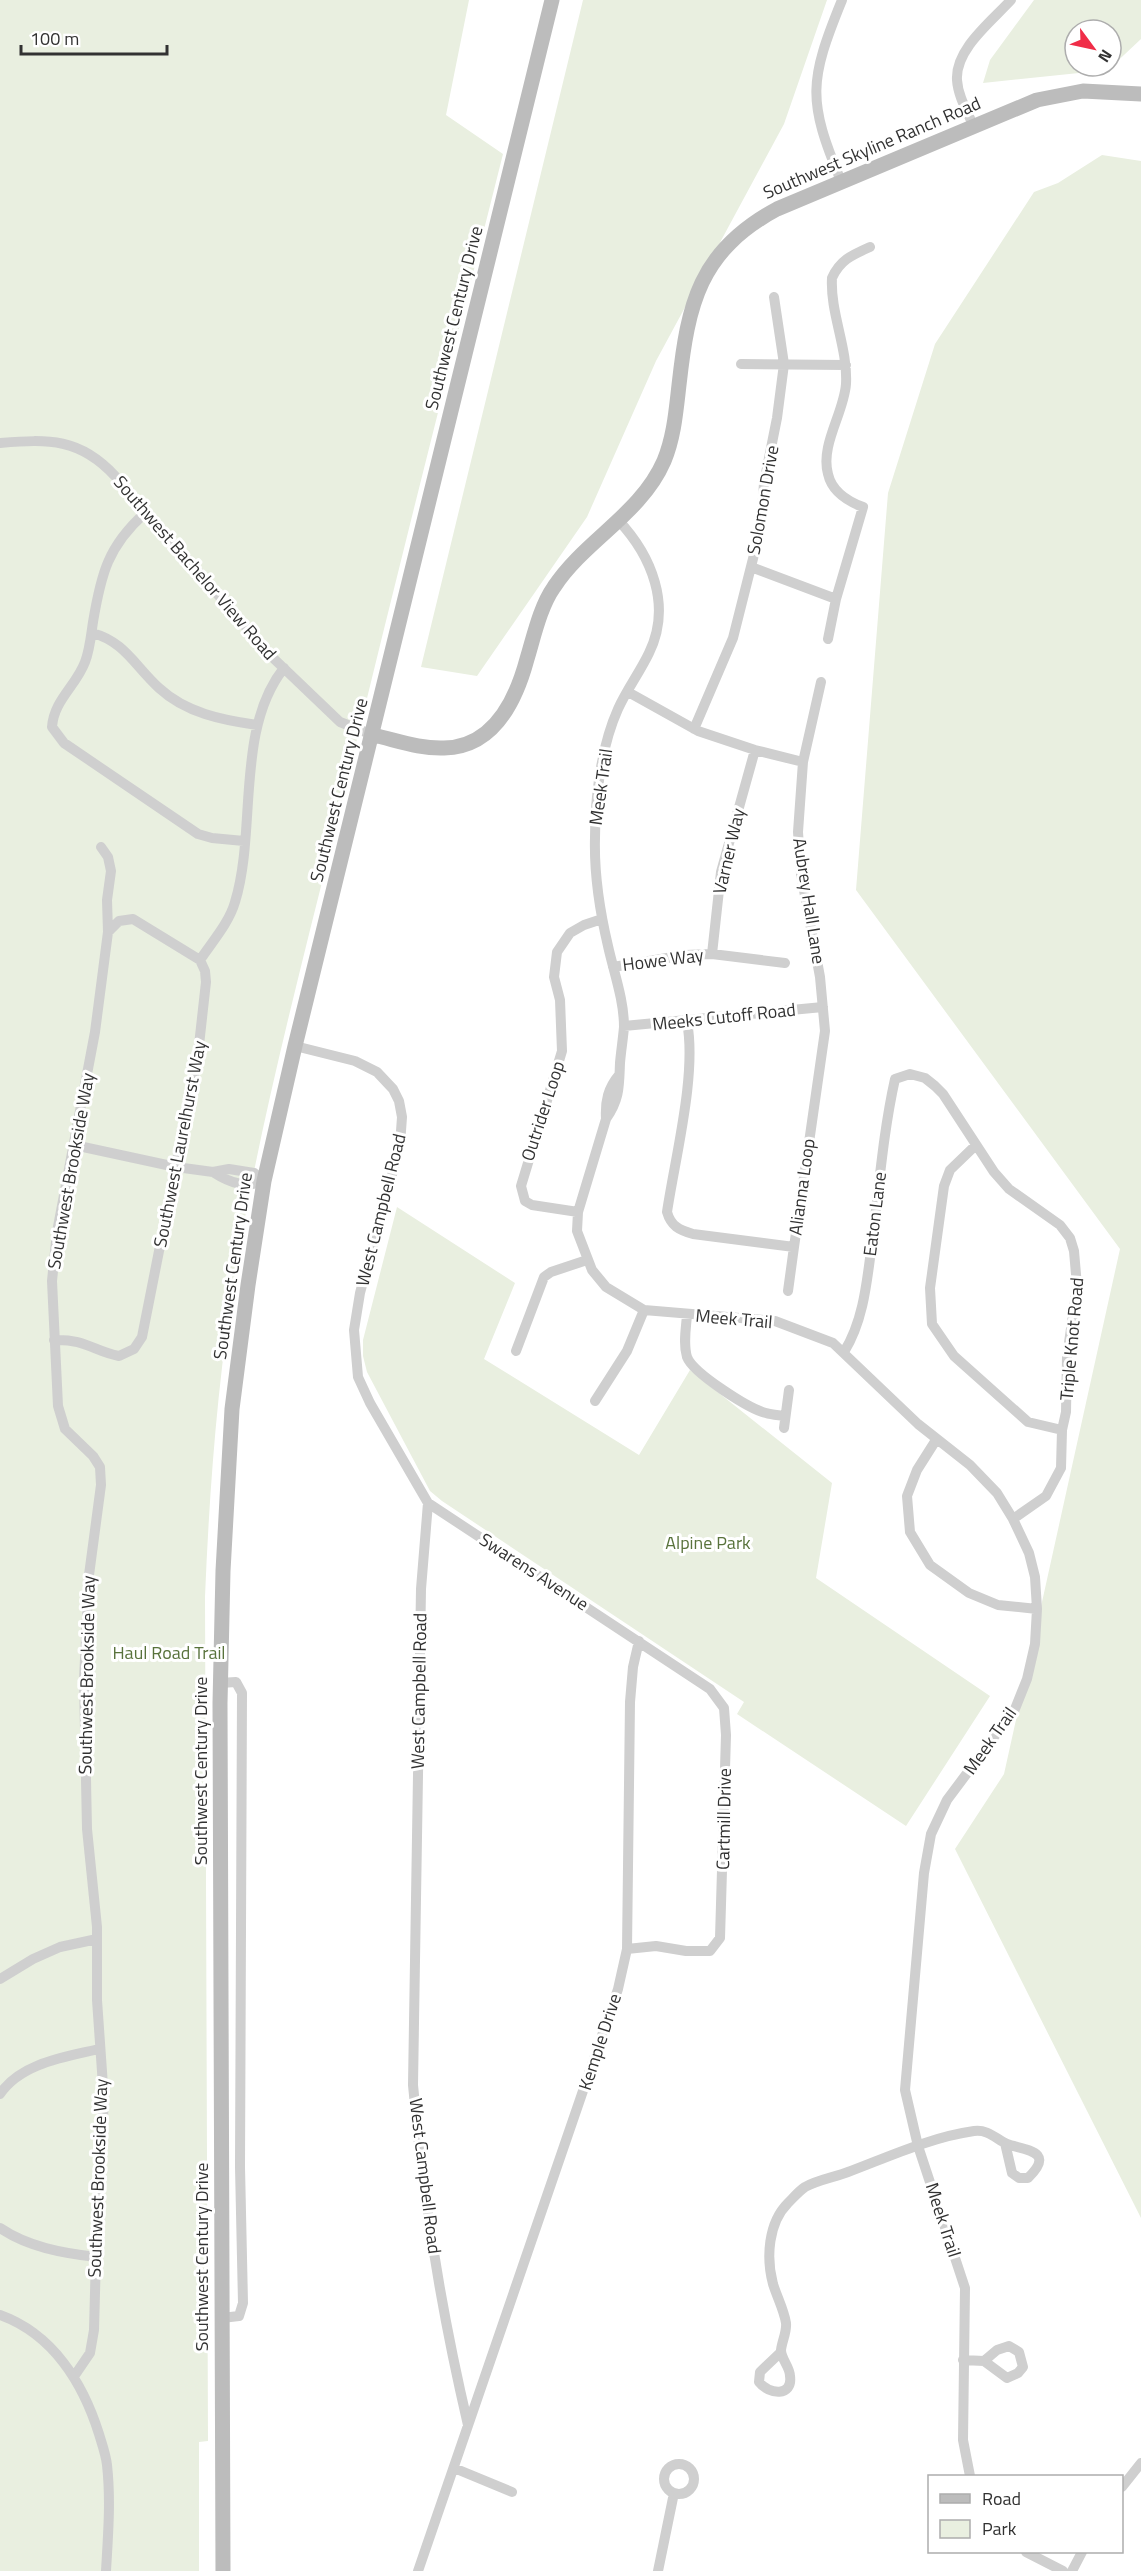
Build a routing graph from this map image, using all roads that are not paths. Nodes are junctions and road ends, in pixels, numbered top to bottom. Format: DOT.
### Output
graph roads {
  1 [pos="552,0"];
  2 [pos="842,0"];
  3 [pos="1011,0"];
  4 [pos="1141,94"];
  5 [pos="973,125"];
  6 [pos="841,181"];
  7 [pos="870,247"];
  8 [pos="774,297"];
  9 [pos="741,364"];
  10 [pos="784,364"];
  11 [pos="846,365"];
  12 [pos="0,443"];
  13 [pos="145,513"];
  14 [pos="618,520"];
  15 [pos="751,567"];
  16 [pos="836,599"];
  17 [pos="92,633"];
  18 [pos="828,639"];
  19 [pos="284,668"];
  20 [pos="821,682"];
  21 [pos="627,692"];
  22 [pos="258,725"];
  23 [pos="694,729"];
  24 [pos="373,735"];
  25 [pos="755,750"];
  26 [pos="804,762"];
  27 [pos="243,841"];
  28 [pos="101,847"];
  29 [pos="602,919"];
  30 [pos="108,932"];
  31 [pos="712,954"];
  32 [pos="200,960"];
  33 [pos="785,963"];
  34 [pos="613,966"];
  35 [pos="820,977"];
  36 [pos="823,1007"];
  37 [pos="687,1022"];
  38 [pos="624,1026"];
  39 [pos="295,1046"];
  40 [pos="902,1076"];
  41 [pos="74,1145"];
  42 [pos="976,1145"];
  43 [pos="176,1167"];
  44 [pos="264,1181"];
  45 [pos="578,1212"];
  46 [pos="794,1247"];
  47 [pos="587,1260"];
  48 [pos="788,1291"];
  49 [pos="644,1310"];
  50 [pos="687,1315"];
  51 [pos="54,1340"];
  52 [pos="516,1351"];
  53 [pos="844,1353"];
  54 [pos="789,1390"];
  55 [pos="595,1401"];
  56 [pos="785,1416"];
  57 [pos="784,1428"];
  58 [pos="1062,1430"];
  59 [pos="936,1440"];
  60 [pos="428,1503"];
  61 [pos="1013,1519"];
  62 [pos="1037,1608"];
  63 [pos="639,1641"];
  64 [pos="220,1683"];
  65 [pos="97,1939"];
  66 [pos="627,1949"];
  67 [pos="0,1979"];
  68 [pos="99,2049"];
  69 [pos="0,2094"];
  70 [pos="1005,2143"];
  71 [pos="918,2146"];
  72 [pos="0,2228"];
  73 [pos="96,2257"];
  74 [pos="0,2315"];
  75 [pos="222,2318"];
  76 [pos="781,2352"];
  77 [pos="963,2360"];
  78 [pos="984,2361"];
  79 [pos="75,2375"];
  80 [pos="468,2425"];
  81 [pos="1141,2463"];
  82 [pos="454,2468"];
  83 [pos="970,2475"];
  84 [pos="1123,2486"];
  85 [pos="512,2492"];
  86 [pos="674,2493"];
  87 [pos="1028,2553"];
  88 [pos="1081,2553"];
  89 [pos="106,2571"];
  90 [pos="223,2571"];
  91 [pos="418,2571"];
  92 [pos="658,2571"];
  93 [pos="1063,2571"];
  94 [pos="1072,2571"];
  1 -- 24 [label="main road, Southwest Century Drive"];
  2 -- 6 [label="street"];
  3 -- 5 [label="street"];
  4 -- 5 [label="main road, Southwest Skyline Ranch Road"];
  5 -- 6 [label="main road, Southwest Skyline Ranch Road"];
  6 -- 14 [label="main road, Southwest Skyline Ranch Road"];
  7 -- 11 [label="street"];
  8 -- 10 [label="street, Solomon Drive"];
  9 -- 10 [label="street"];
  10 -- 11 [label="street"];
  10 -- 15 [label="street, Solomon Drive"];
  11 -- 16 [label="street"];
  12 -- 13 [label="street, Southwest Bachelor View Road"];
  13 -- 17 [label="street"];
  13 -- 19 [label="street, Southwest Bachelor View Road"];
  14 -- 21 [label="street, Meek Trail"];
  14 -- 24 [label="main road, Southwest Skyline Ranch Road"];
  15 -- 16 [label="street"];
  15 -- 23 [label="street, Solomon Drive"];
  16 -- 18 [label="street"];
  17 -- 22 [label="street"];
  17 -- 27 [label="street"];
  19 -- 22 [label="street"];
  19 -- 24 [label="street, Southwest Bachelor View Road"];
  20 -- 26 [label="street, Aubrey Hall Lane"];
  21 -- 23 [label="street"];
  21 -- 29 [label="street, Meek Trail"];
  22 -- 27 [label="street"];
  23 -- 25 [label="street"];
  24 -- 39 [label="main road, Southwest Century Drive"];
  25 -- 26 [label="street"];
  25 -- 31 [label="street, Varner Way"];
  26 -- 35 [label="street, Aubrey Hall Lane"];
  27 -- 32 [label="street"];
  28 -- 30 [label="street, Southwest Brookside Way"];
  29 -- 34 [label="street, Meek Trail"];
  29 -- 45 [label="street, Outrider Loop"];
  30 -- 32 [label="street"];
  30 -- 41 [label="street, Southwest Brookside Way"];
  31 -- 33 [label="street, Howe Way"];
  31 -- 34 [label="street, Howe Way"];
  32 -- 43 [label="street, Southwest Laurelhurst Way"];
  34 -- 38 [label="street, Meek Trail"];
  35 -- 36 [label="street, Alianna Loop"];
  36 -- 37 [label="street, Meeks Cutoff Road"];
  36 -- 46 [label="street, Alianna Loop"];
  37 -- 38 [label="street, Meeks Cutoff Road"];
  37 -- 46 [label="street, Alianna Loop"];
  38 -- 45 [label="street, Meek Trail"];
  39 -- 44 [label="main road, Southwest Century Drive"];
  39 -- 60 [label="street, West Campbell Road"];
  40 -- 42 [label="street, Triple Knot Road"];
  40 -- 53 [label="street, Eaton Lane"];
  41 -- 43 [label="street"];
  41 -- 51 [label="street, Southwest Brookside Way"];
  42 -- 58 [label="street, Triple Knot Road"];
  42 -- 58 [label="street"];
  43 -- 44 [label="street"];
  43 -- 51 [label="street, Southwest Laurelhurst Way"];
  44 -- 64 [label="main road, Southwest Century Drive"];
  45 -- 47 [label="street, Meek Trail"];
  46 -- 48 [label="street"];
  47 -- 49 [label="street, Meek Trail"];
  47 -- 52 [label="street"];
  49 -- 50 [label="street, Meek Trail"];
  49 -- 55 [label="street"];
  50 -- 53 [label="street, Meek Trail"];
  50 -- 56 [label="street"];
  51 -- 65 [label="street, Southwest Brookside Way"];
  53 -- 59 [label="street, Meek Trail"];
  54 -- 56 [label="street"];
  56 -- 57 [label="street"];
  58 -- 61 [label="street, Triple Knot Road"];
  59 -- 61 [label="street, Meek Trail"];
  59 -- 62 [label="street"];
  60 -- 63 [label="street, Swarens Avenue"];
  60 -- 80 [label="street, West Campbell Road"];
  61 -- 62 [label="street, Meek Trail"];
  62 -- 71 [label="street, Meek Trail"];
  63 -- 66 [label="street, Kemple Drive"];
  63 -- 66 [label="street, Cartmill Drive"];
  64 -- 75 [label="main road, Southwest Century Drive"];
  64 -- 75 [label="street"];
  65 -- 67 [label="street"];
  65 -- 68 [label="street, Southwest Brookside Way"];
  66 -- 80 [label="street, Kemple Drive"];
  68 -- 69 [label="street"];
  68 -- 73 [label="street, Southwest Brookside Way"];
  70 -- 71 [label="street"];
  71 -- 76 [label="street"];
  71 -- 77 [label="street, Meek Trail"];
  72 -- 73 [label="street"];
  73 -- 79 [label="street, Southwest Brookside Way"];
  74 -- 79 [label="street"];
  75 -- 90 [label="main road, Southwest Century Drive"];
  77 -- 78 [label="street"];
  77 -- 83 [label="street, Meek Trail"];
  79 -- 89 [label="street"];
  80 -- 82 [label="street, Kemple Drive"];
  81 -- 84 [label="street"];
  82 -- 85 [label="street"];
  82 -- 91 [label="street, Kemple Drive"];
  86 -- 92 [label="street"];
  87 -- 93 [label="street"];
  88 -- 94 [label="street"];
}
